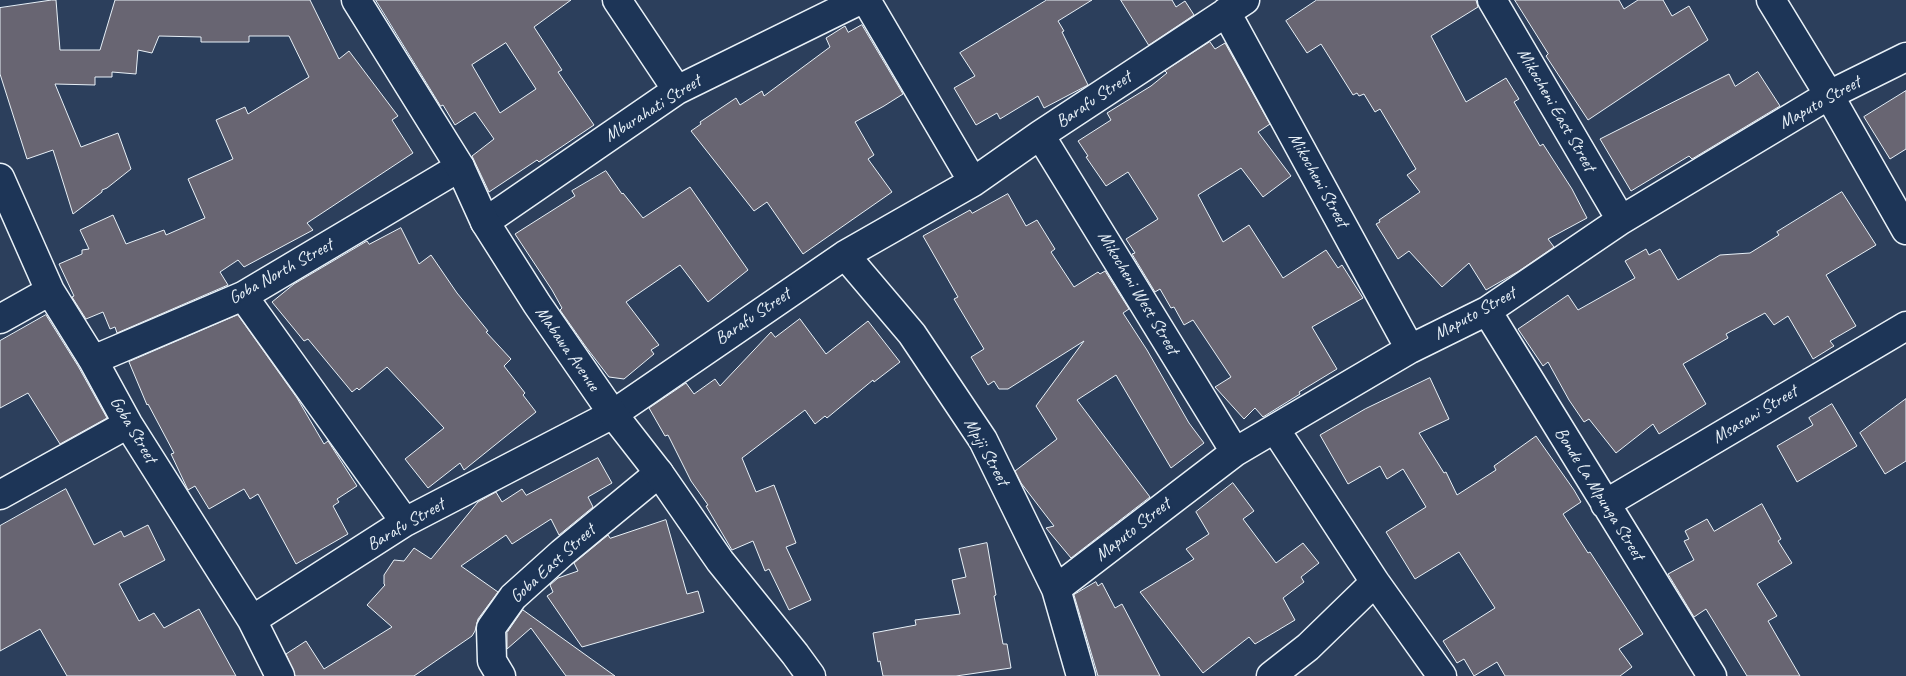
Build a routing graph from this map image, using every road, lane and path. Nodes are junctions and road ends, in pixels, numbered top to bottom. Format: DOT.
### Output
graph roads {
  1 [pos="356,0"];
  2 [pos="617,0"];
  3 [pos="860,0"];
  4 [pos="866,0"];
  5 [pos="1492,0"];
  6 [pos="1771,0"];
  7 [pos="1235,6"];
  8 [pos="1906,57"];
  9 [pos="677,90"];
  10 [pos="1829,95"];
  11 [pos="1040,135"];
  12 [pos="460,167"];
  13 [pos="0,178"];
  14 [pos="973,182"];
  15 [pos="1621,220"];
  16 [pos="484,222"];
  17 [pos="1906,230"];
  18 [pos="844,255"];
  19 [pos="50,291"];
  20 [pos="243,296"];
  21 [pos="1487,311"];
  22 [pos="0,319"];
  23 [pos="1906,326"];
  24 [pos="1410,348"];
  25 [pos="93,360"];
  26 [pos="613,414"];
  27 [pos="128,424"];
  28 [pos="1275,428"];
  29 [pos="1235,452"];
  30 [pos="659,473"];
  31 [pos="0,495"];
  32 [pos="1605,504"];
  33 [pos="405,522"];
  34 [pos="1375,582"];
  35 [pos="1056,589"];
  36 [pos="252,620"];
  37 [pos="280,676"];
  38 [pos="501,676"];
  39 [pos="811,676"];
  40 [pos="1081,676"];
  41 [pos="1271,676"];
  42 [pos="1442,676"];
  43 [pos="1712,676"];
  1 -- 12 [label="street, Mabawa Avenue"];
  2 -- 9 [label="street"];
  3 -- 9 [label="street, Mburahati Street"];
  4 -- 14 [label="street"];
  5 -- 15 [label="street, Mikocheni East Street"];
  6 -- 10 [label="street"];
  7 -- 11 [label="street, Barafu Street"];
  7 -- 24 [label="street, Mikocheni Street"];
  8 -- 10 [label="street, Maputo Street"];
  9 -- 16 [label="street, Mburahati Street"];
  10 -- 15 [label="street, Maputo Street"];
  10 -- 17 [label="street"];
  11 -- 14 [label="street, Barafu Street"];
  11 -- 29 [label="street, Mikocheni West Street"];
  12 -- 16 [label="street, Mabawa Avenue"];
  12 -- 20 [label="street, Goba North Street"];
  13 -- 19 [label="street, Goba Street"];
  14 -- 18 [label="street, Barafu Street"];
  15 -- 21 [label="street, Maputo Street"];
  16 -- 26 [label="street, Mabawa Avenue"];
  18 -- 26 [label="street, Barafu Street"];
  18 -- 35 [label="street, Mpiji Street"];
  19 -- 22 [label="street"];
  19 -- 25 [label="street, Goba Street"];
  20 -- 25 [label="street, Goba North Street"];
  20 -- 33 [label="street"];
  21 -- 24 [label="street, Maputo Street"];
  21 -- 32 [label="street, Bonde La Mpunga Street"];
  23 -- 32 [label="street, Msasani Street"];
  24 -- 28 [label="street, Maputo Street"];
  25 -- 27 [label="street, Goba Street"];
  26 -- 30 [label="street, Mabawa Avenue"];
  26 -- 33 [label="street, Barafu Street"];
  27 -- 31 [label="street"];
  27 -- 36 [label="street, Goba Street"];
  28 -- 29 [label="street, Maputo Street"];
  28 -- 34 [label="street"];
  29 -- 35 [label="street, Maputo Street"];
  30 -- 38 [label="street, Goba East Street"];
  30 -- 39 [label="street, Mabawa Avenue"];
  32 -- 43 [label="street, Bonde La Mpunga Street"];
  33 -- 36 [label="street, Barafu Street"];
  34 -- 41 [label="street"];
  34 -- 42 [label="street"];
  35 -- 40 [label="street, Mpiji Street"];
  36 -- 37 [label="street, Goba Street"];
}
